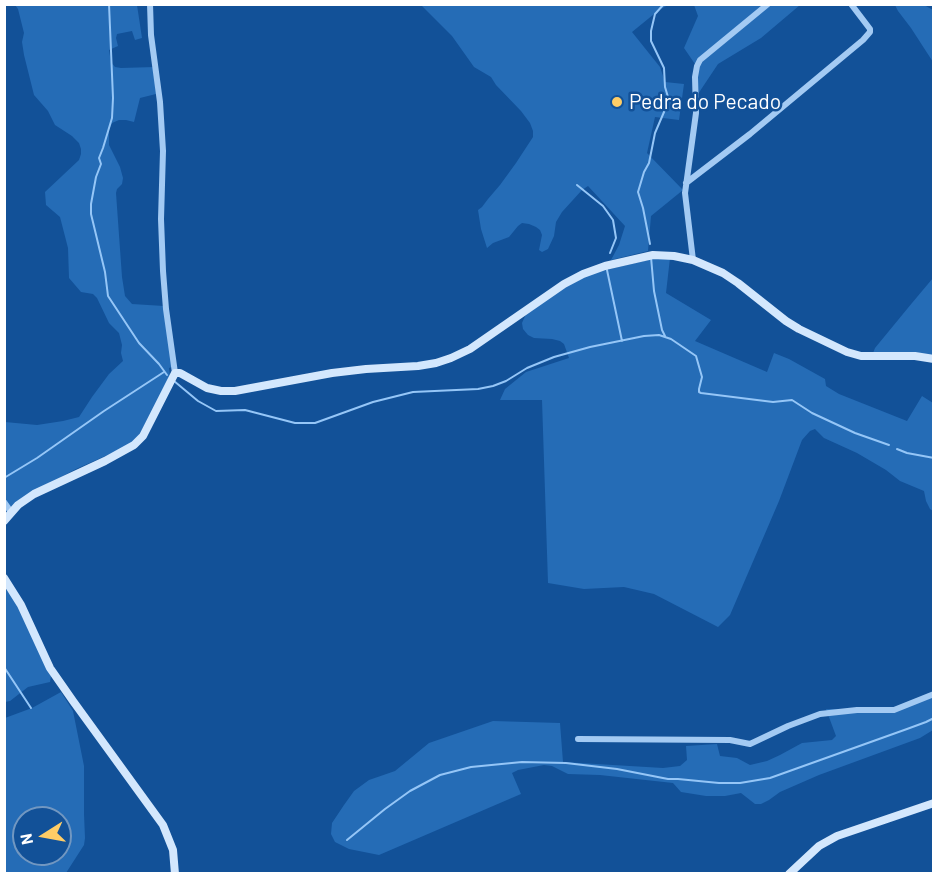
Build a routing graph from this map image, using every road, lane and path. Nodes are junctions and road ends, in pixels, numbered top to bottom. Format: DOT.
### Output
graph roads {
  1 [pos="150,4"];
  2 [pos="768,4"];
  3 [pos="851,4"];
  4 [pos="686,183"];
  5 [pos="693,260"];
  6 [pos="933,359"];
  7 [pos="175,374"];
  8 [pos="4,502"];
  9 [pos="11,512"];
  10 [pos="4,520"];
  11 [pos="4,578"];
  12 [pos="933,694"];
  13 [pos="578,739"];
  14 [pos="933,803"];
  15 [pos="175,873"];
  16 [pos="789,873"];
  1 -- 7 [label="street"];
  2 -- 4 [label="street"];
  3 -- 4 [label="street"];
  4 -- 5 [label="street"];
  5 -- 6 [label="street"];
  5 -- 7 [label="street"];
  7 -- 9 [label="street"];
  8 -- 9 [label="street"];
  9 -- 10 [label="street"];
  11 -- 15 [label="street"];
  12 -- 13 [label="street"];
  14 -- 16 [label="street"];
}
